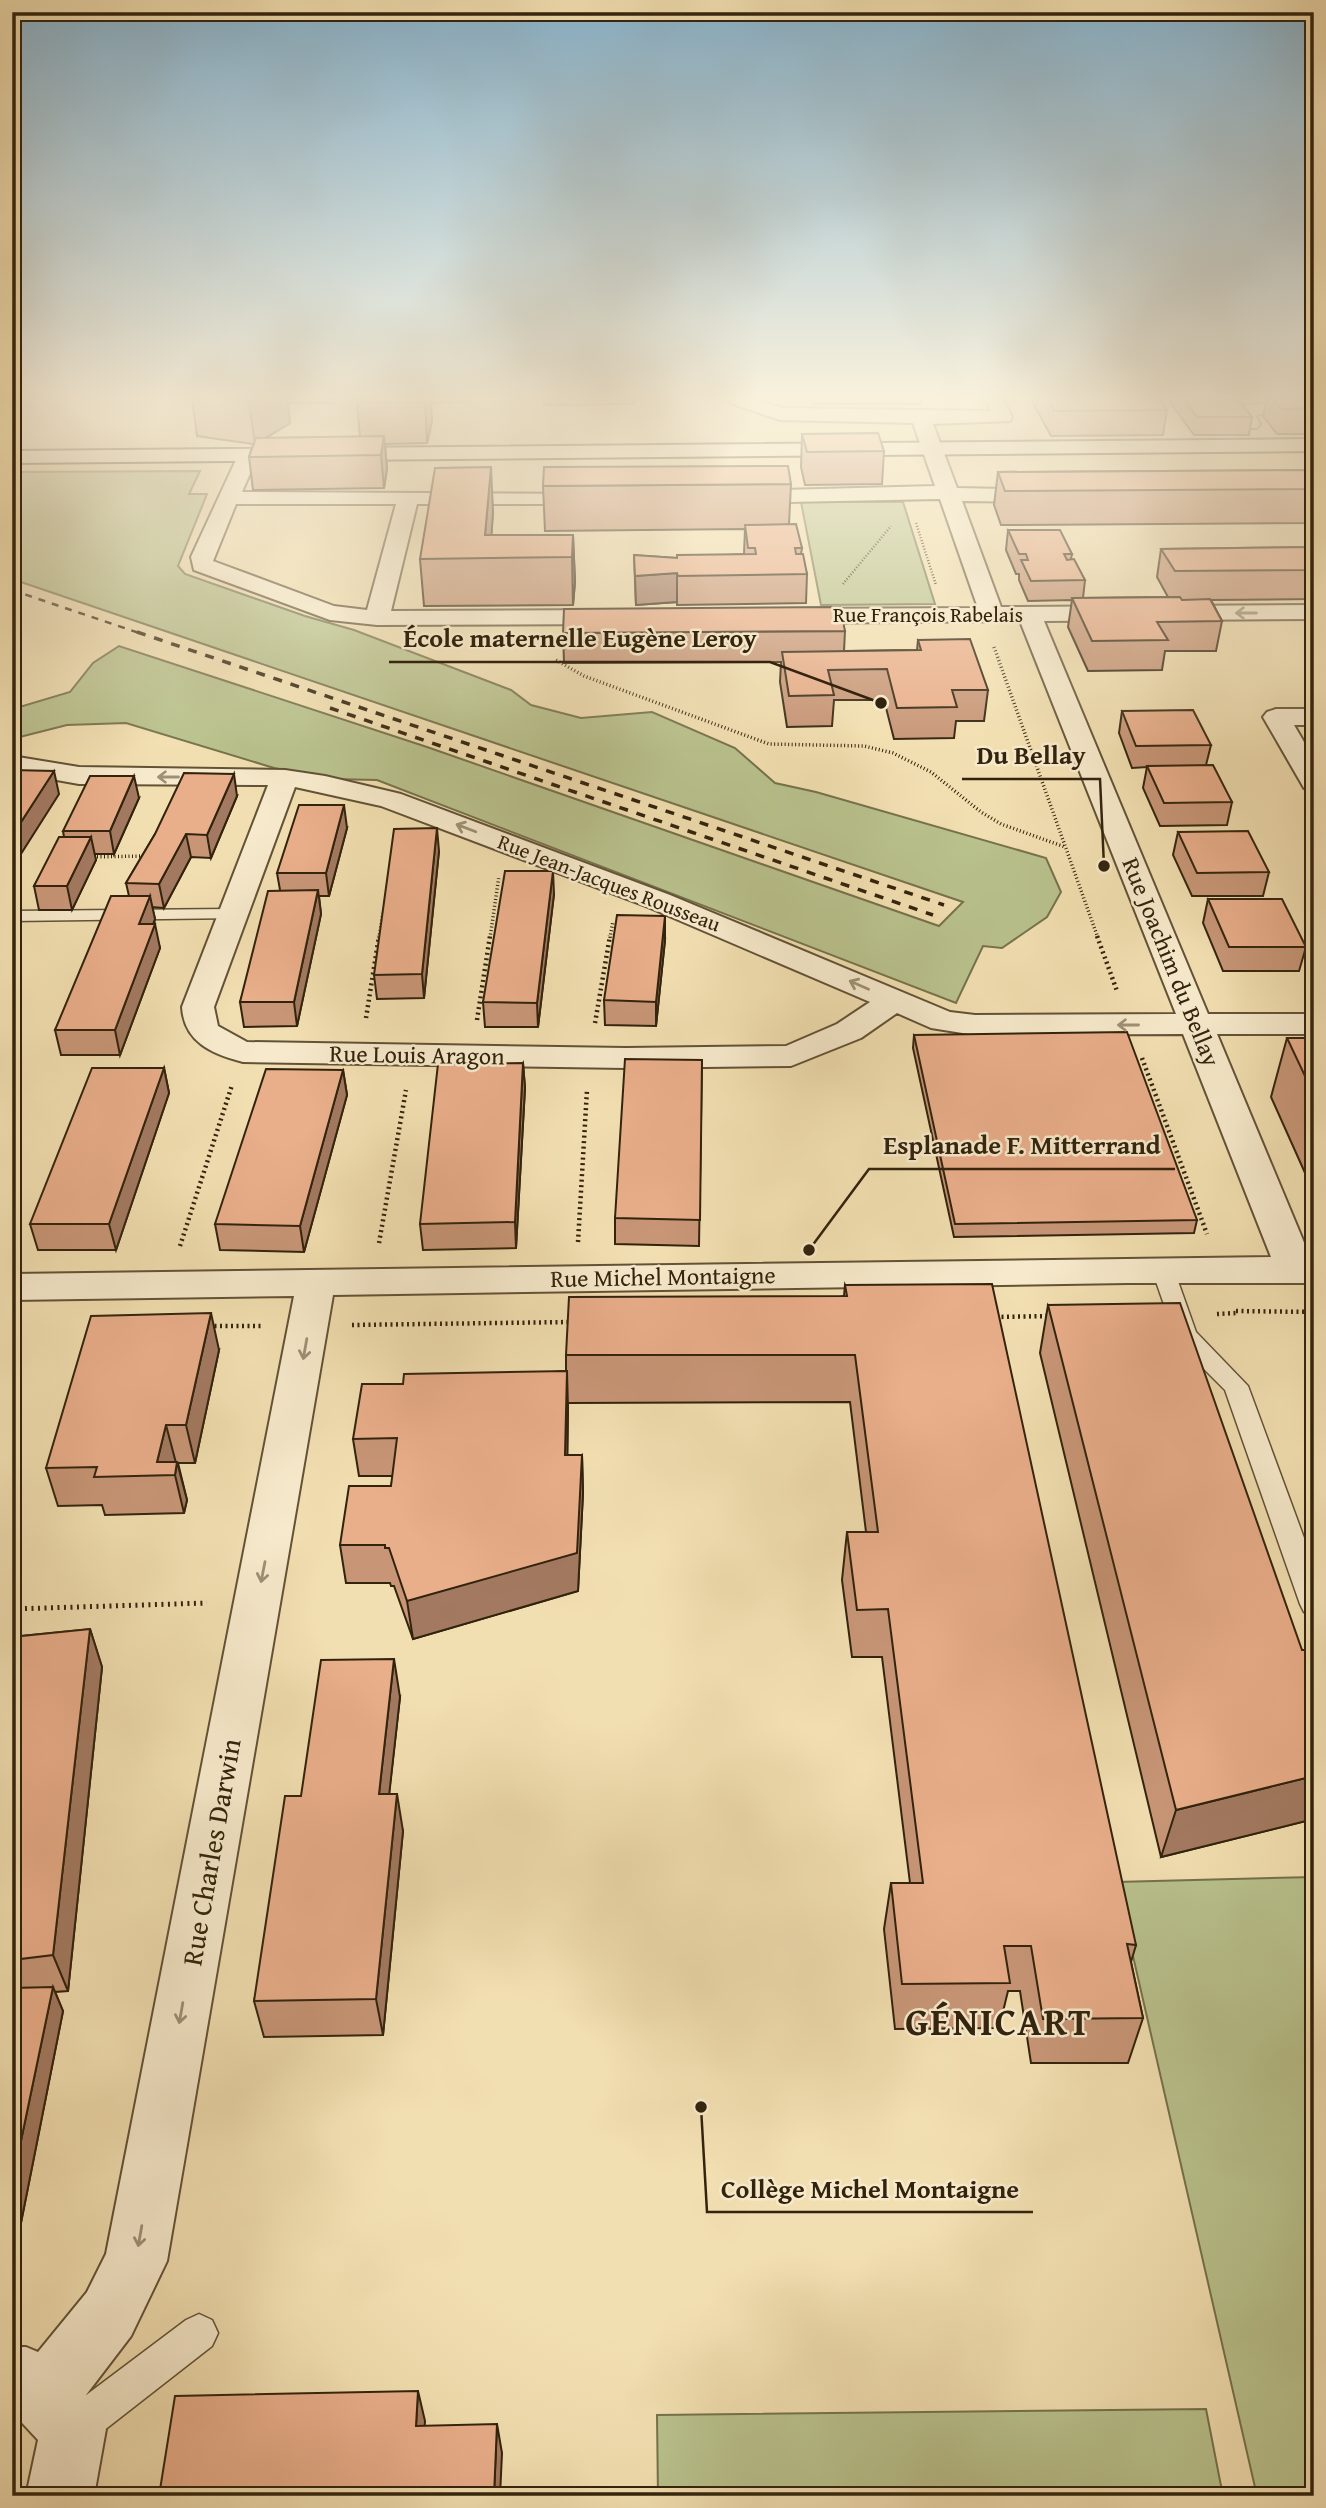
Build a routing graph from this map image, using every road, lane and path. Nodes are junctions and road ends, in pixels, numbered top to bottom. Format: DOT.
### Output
graph roads {
  1 [pos="220,516"];
  2 [pos="403,516"];
  3 [pos="894,516"];
  4 [pos="914,516"];
  5 [pos="956,516"];
  6 [pos="1314,612"];
  7 [pos="992,614"];
  8 [pos="1029,614"];
  9 [pos="818,615"];
  10 [pos="945,615"];
  11 [pos="764,616"];
  12 [pos="642,617"];
  13 [pos="377,618"];
  14 [pos="556,660"];
  15 [pos="1314,717"];
  16 [pos="12,764"];
  17 [pos="285,778"];
  18 [pos="1314,782"];
  19 [pos="505,842"];
  20 [pos="1065,847"];
  21 [pos="88,858"];
  22 [pos="619,886"];
  23 [pos="383,909"];
  24 [pos="232,914"];
  25 [pos="123,915"];
  26 [pos="12,916"];
  27 [pos="893,1000"];
  28 [pos="1196,1024"];
  29 [pos="1314,1024"];
  30 [pos="1130,1025"];
  31 [pos="243,1052"];
  32 [pos="361,1054"];
  33 [pos="412,1054"];
  34 [pos="472,1055"];
  35 [pos="589,1057"];
  36 [pos="1163,1270"];
  37 [pos="1221,1270"];
  38 [pos="1305,1270"];
  39 [pos="576,1278"];
  40 [pos="366,1280"];
  41 [pos="168,1284"];
  42 [pos="12,1287"];
  43 [pos="312,1304"];
  44 [pos="1314,1312"];
  45 [pos="1237,1313"];
  46 [pos="1177,1314"];
  47 [pos="1058,1316"];
  48 [pos="989,1317"];
  49 [pos="575,1322"];
  50 [pos="200,1326"];
  51 [pos="257,1602"];
  52 [pos="1314,1604"];
  53 [pos="12,1609"];
  54 [pos="199,2333"];
  55 [pos="43,2402"];
  56 [pos="60,2496"];
  1 -- 13 [label="street"];
  2 -- 13 [label="street"];
  3 -- 9 [label="path"];
  4 -- 10 [label="path"];
  5 -- 7 [label="street"];
  6 -- 8 [label="street, Rue François Rabelais, one-way"];
  7 -- 8 [label="street, Rue François Rabelais"];
  7 -- 10 [label="street, Rue François Rabelais"];
  8 -- 28 [label="street, Rue Joachim du Bellay"];
  9 -- 10 [label="street, Rue François Rabelais"];
  9 -- 11 [label="street, Rue François Rabelais"];
  10 -- 20 [label="path"];
  12 -- 13 [label="street"];
  14 -- 20 [label="path"];
  15 -- 18 [label="street"];
  17 -- 16 [label="street, Rue Jean-Jacques Rousseau, one-way"];
  19 -- 17 [label="street, Rue Jean-Jacques Rousseau, one-way"];
  17 -- 24 [label="street, Rue Louis Aragon"];
  19 -- 22 [label="street, Rue Jean-Jacques Rousseau"];
  19 -- 34 [label="path"];
  20 -- 30 [label="path"];
  21 -- 25 [label="path"];
  27 -- 22 [label="street, Rue Jean-Jacques Rousseau, one-way"];
  22 -- 35 [label="path"];
  23 -- 32 [label="path"];
  24 -- 25 [label="lane"];
  24 -- 31 [label="street, Rue Louis Aragon"];
  25 -- 26 [label="lane"];
  30 -- 27 [label="street, Rue Jean-Jacques Rousseau, one-way"];
  27 -- 35 [label="street, Rue Louis Aragon"];
  28 -- 29 [label="street, Rue Jean-Jacques Rousseau"];
  28 -- 30 [label="street, Rue Jean-Jacques Rousseau"];
  28 -- 38 [label="street, Rue Joachim du Bellay"];
  30 -- 37 [label="path"];
  31 -- 32 [label="street, Rue Louis Aragon"];
  31 -- 41 [label="path"];
  32 -- 33 [label="street, Rue Louis Aragon"];
  33 -- 34 [label="street, Rue Louis Aragon"];
  33 -- 40 [label="path"];
  34 -- 35 [label="street, Rue Louis Aragon"];
  35 -- 39 [label="path"];
  36 -- 37 [label="street, Rue Michel Montaigne"];
  36 -- 39 [label="street, Rue Michel Montaigne"];
  36 -- 46 [label="lane"];
  37 -- 38 [label="street, Rue Michel Montaigne"];
  37 -- 45 [label="path"];
  39 -- 40 [label="street, Rue Michel Montaigne"];
  40 -- 43 [label="street, Rue Michel Montaigne"];
  41 -- 42 [label="street, Rue Michel Montaigne"];
  41 -- 43 [label="street, Rue Michel Montaigne"];
  43 -- 49 [label="path"];
  43 -- 50 [label="path"];
  43 -- 51 [label="street, Rue Charles Darwin, one-way"];
  44 -- 45 [label="path"];
  45 -- 46 [label="path"];
  46 -- 52 [label="lane"];
  47 -- 48 [label="path"];
  51 -- 53 [label="path"];
  51 -- 55 [label="street, Rue Charles Darwin, one-way"];
  54 -- 55 [label="lane"];
  55 -- 56 [label="street"];
}
